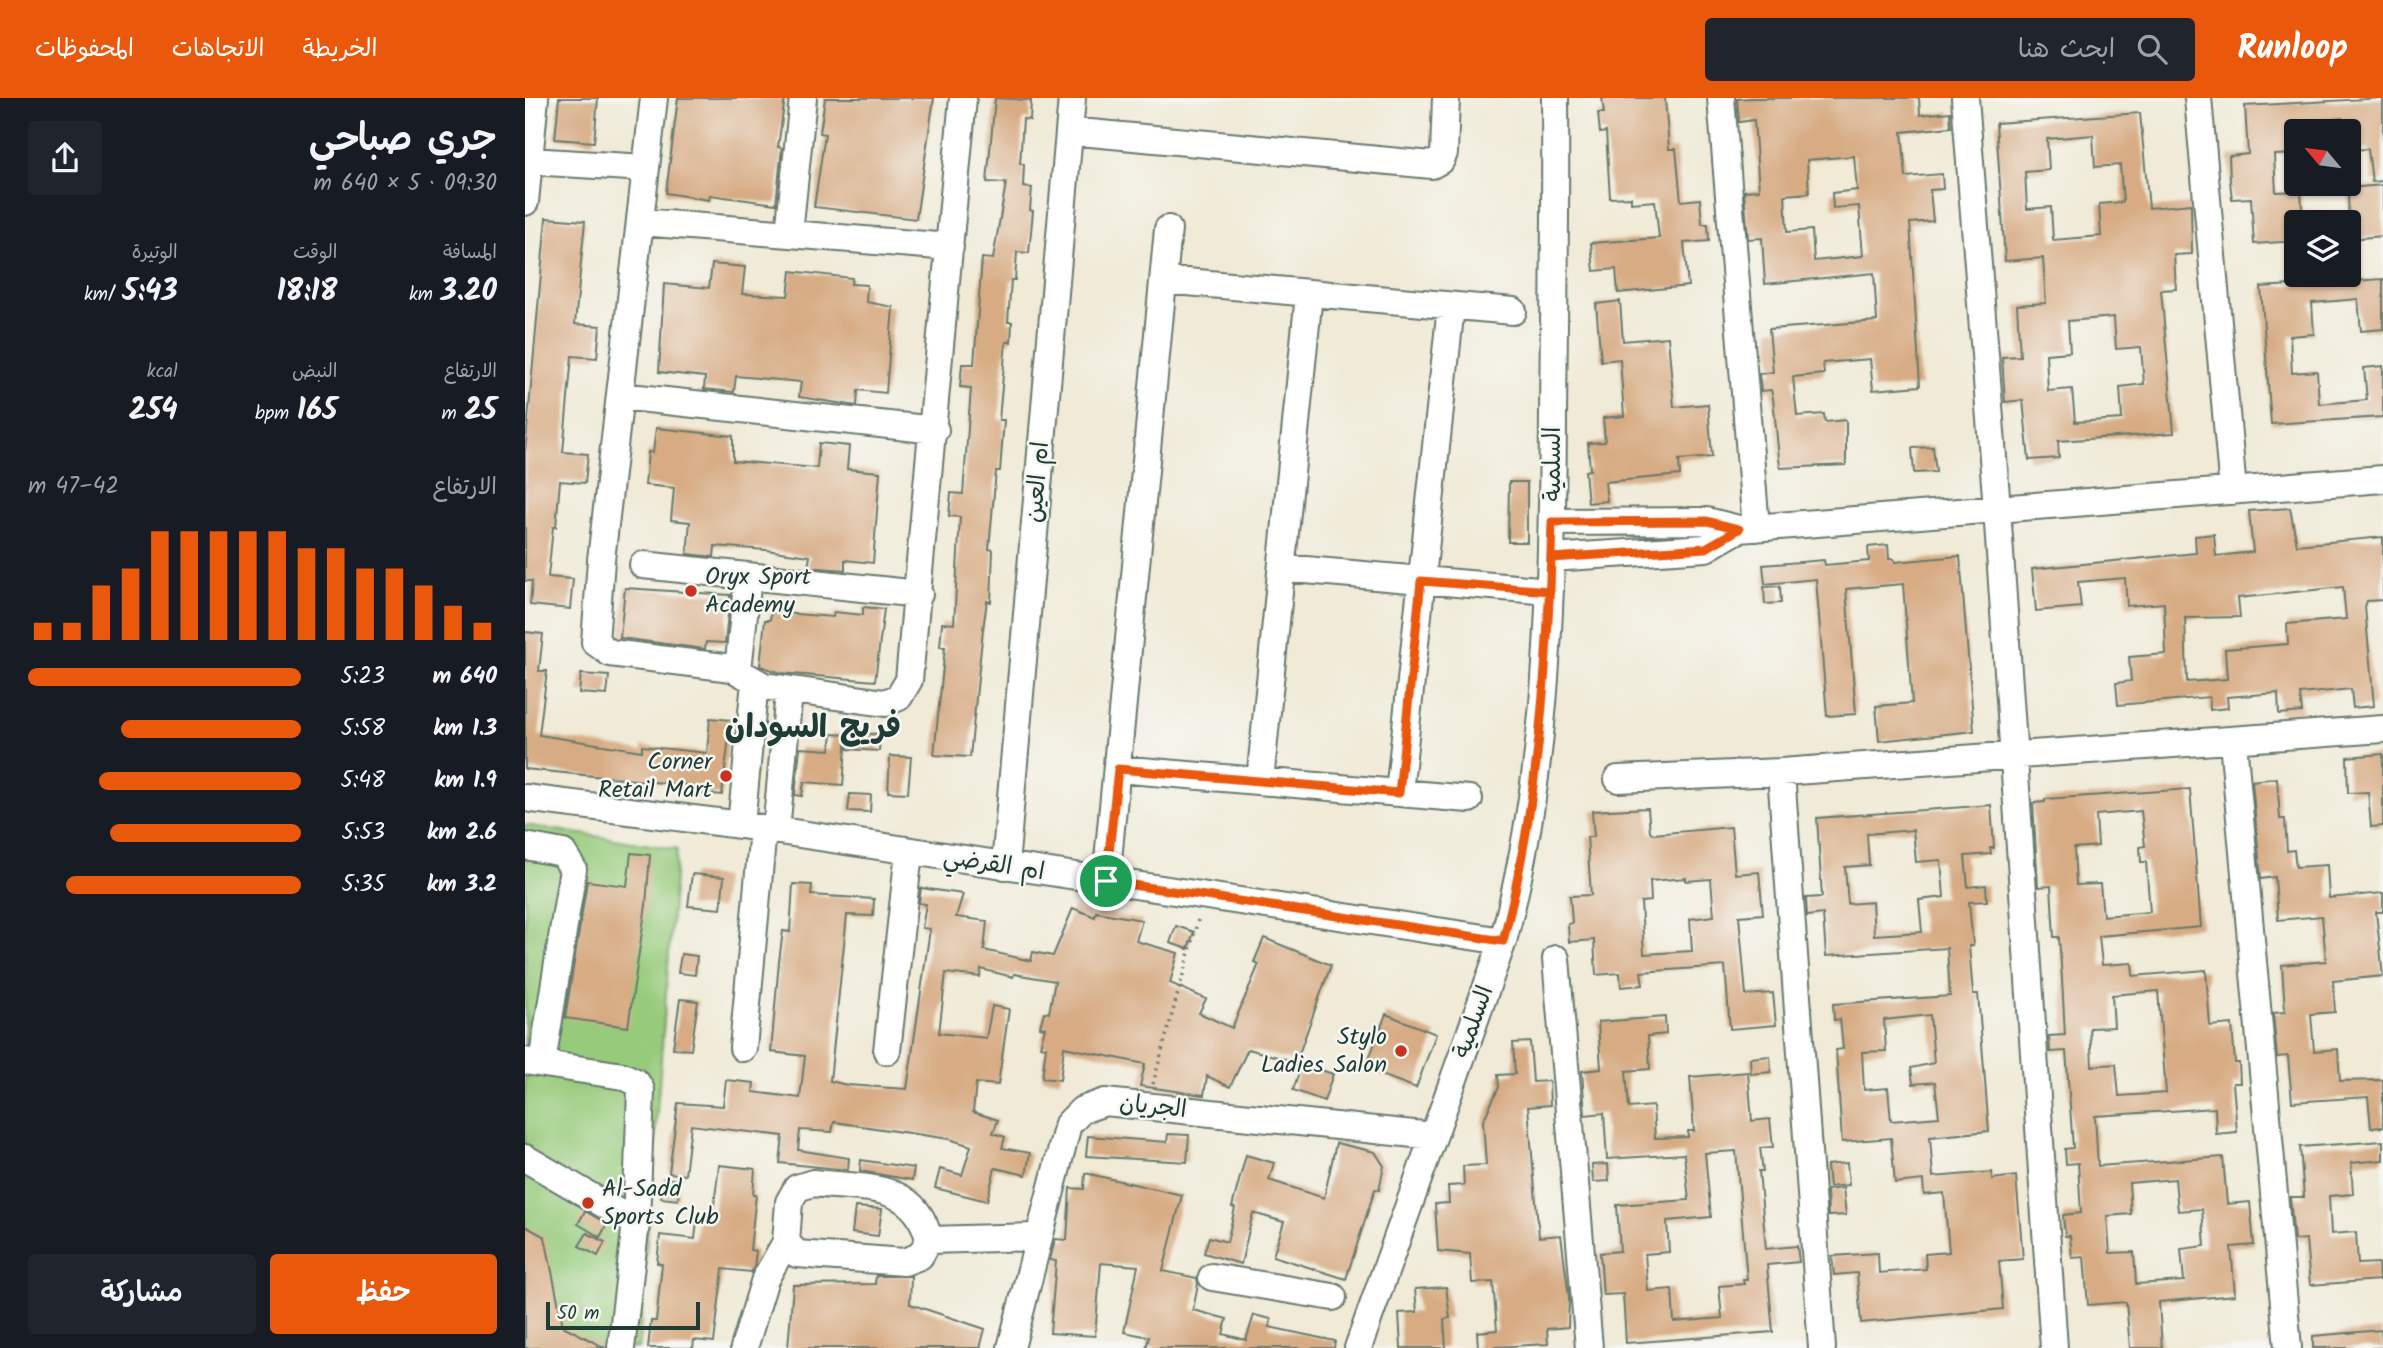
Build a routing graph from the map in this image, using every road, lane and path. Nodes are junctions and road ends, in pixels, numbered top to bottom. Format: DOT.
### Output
graph roads {
  1 [pos="535,98"];
  2 [pos="654,98"];
  3 [pos="803,98"];
  4 [pos="963,98"];
  5 [pos="1072,98"];
  6 [pos="1446,98"];
  7 [pos="1555,98"];
  8 [pos="1721,98"];
  9 [pos="1965,98"];
  10 [pos="2199,98"];
  11 [pos="529,129"];
  12 [pos="1069,131"];
  13 [pos="529,161"];
  14 [pos="646,169"];
  15 [pos="525,202"];
  16 [pos="641,222"];
  17 [pos="1168,229"];
  18 [pos="789,233"];
  19 [pos="950,247"];
  20 [pos="1164,280"];
  21 [pos="1309,295"];
  22 [pos="1451,306"];
  23 [pos="1513,311"];
  24 [pos="620,396"];
  25 [pos="935,430"];
  26 [pos="2383,479"];
  27 [pos="2233,491"];
  28 [pos="1997,509"];
  29 [pos="1552,522"];
  30 [pos="1747,529"];
  31 [pos="1551,558"];
  32 [pos="643,565"];
  33 [pos="1282,568"];
  34 [pos="748,577"];
  35 [pos="1421,581"];
  36 [pos="1550,591"];
  37 [pos="919,594"];
  38 [pos="747,676"];
  39 [pos="789,692"];
  40 [pos="2383,729"];
  41 [pos="2233,741"];
  42 [pos="2013,755"];
  43 [pos="1118,769"];
  44 [pos="1781,772"];
  45 [pos="1618,779"];
  46 [pos="1260,781"];
  47 [pos="1399,793"];
  48 [pos="525,798"];
  49 [pos="1469,799"];
  50 [pos="760,828"];
  51 [pos="525,846"];
  52 [pos="909,852"];
  53 [pos="1005,866"];
  54 [pos="1106,881"];
  55 [pos="1204,896"];
  56 [pos="1503,941"];
  57 [pos="1556,959"];
  58 [pos="743,1048"];
  59 [pos="887,1051"];
  60 [pos="533,1062"];
  61 [pos="1147,1106"];
  62 [pos="1433,1136"];
  63 [pos="525,1158"];
  64 [pos="636,1223"];
  65 [pos="1037,1237"];
  66 [pos="929,1240"];
  67 [pos="786,1242"];
  68 [pos="1212,1277"];
  69 [pos="1351,1303"];
  70 [pos="621,1348"];
  71 [pos="744,1348"];
  72 [pos="1011,1348"];
  73 [pos="1358,1348"];
  74 [pos="1588,1348"];
  75 [pos="1822,1348"];
  76 [pos="2054,1348"];
  77 [pos="2288,1348"];
  1 -- 11 [label="street"];
  2 -- 14 [label="street"];
  3 -- 18 [label="street"];
  4 -- 19 [label="street"];
  5 -- 12 [label="street, ام العين"];
  6 -- 12 [label="street"];
  7 -- 29 [label="street, السلمية"];
  8 -- 30 [label="street"];
  9 -- 28 [label="street"];
  10 -- 27 [label="street"];
  11 -- 13 [label="street"];
  12 -- 53 [label="street, ام العين"];
  13 -- 14 [label="street"];
  13 -- 15 [label="street"];
  14 -- 16 [label="street"];
  16 -- 18 [label="street"];
  16 -- 24 [label="street"];
  17 -- 20 [label="street"];
  18 -- 19 [label="street"];
  19 -- 25 [label="street"];
  20 -- 21 [label="street"];
  20 -- 43 [label="street"];
  21 -- 22 [label="street"];
  21 -- 33 [label="street"];
  22 -- 23 [label="street"];
  22 -- 35 [label="street"];
  24 -- 25 [label="street"];
  24 -- 38 [label="street"];
  25 -- 37 [label="street"];
  26 -- 27 [label="street"];
  27 -- 28 [label="street"];
  28 -- 30 [label="street"];
  28 -- 42 [label="street"];
  29 -- 30 [label="street"];
  29 -- 31 [label="street, السلمية"];
  30 -- 31 [label="street"];
  31 -- 36 [label="street, السلمية"];
  32 -- 34 [label="street"];
  33 -- 35 [label="street"];
  33 -- 46 [label="street"];
  34 -- 37 [label="street"];
  34 -- 38 [label="street"];
  35 -- 36 [label="street"];
  35 -- 47 [label="street"];
  36 -- 56 [label="street, السلمية"];
  37 -- 39 [label="street"];
  38 -- 39 [label="street"];
  38 -- 50 [label="street"];
  39 -- 50 [label="street"];
  40 -- 41 [label="street"];
  41 -- 42 [label="street"];
  41 -- 77 [label="street"];
  42 -- 44 [label="street"];
  42 -- 76 [label="street"];
  43 -- 46 [label="street"];
  43 -- 54 [label="street"];
  44 -- 45 [label="street"];
  44 -- 75 [label="street"];
  46 -- 47 [label="street"];
  47 -- 49 [label="street"];
  48 -- 50 [label="street, ام القرضي"];
  50 -- 52 [label="street, ام القرضي"];
  50 -- 58 [label="street"];
  51 -- 60 [label="street"];
  52 -- 53 [label="street, ام القرضي"];
  52 -- 59 [label="street"];
  53 -- 54 [label="street, ام القرضي"];
  54 -- 55 [label="street, ام القرضي"];
  55 -- 56 [label="street, ام القرضي"];
  55 -- 61 [label="path"];
  56 -- 62 [label="street, السلمية"];
  57 -- 74 [label="street"];
  60 -- 64 [label="street"];
  61 -- 62 [label="street, الجريان"];
  61 -- 65 [label="street, الجريان"];
  62 -- 69 [label="street, السلمية"];
  63 -- 64 [label="street"];
  64 -- 70 [label="street"];
  65 -- 66 [label="street"];
  65 -- 72 [label="street, الجريان"];
  66 -- 67 [label="street"];
  66 -- 67 [label="street"];
  67 -- 71 [label="street"];
  68 -- 69 [label="street"];
  69 -- 73 [label="street, السلمية"];
}
